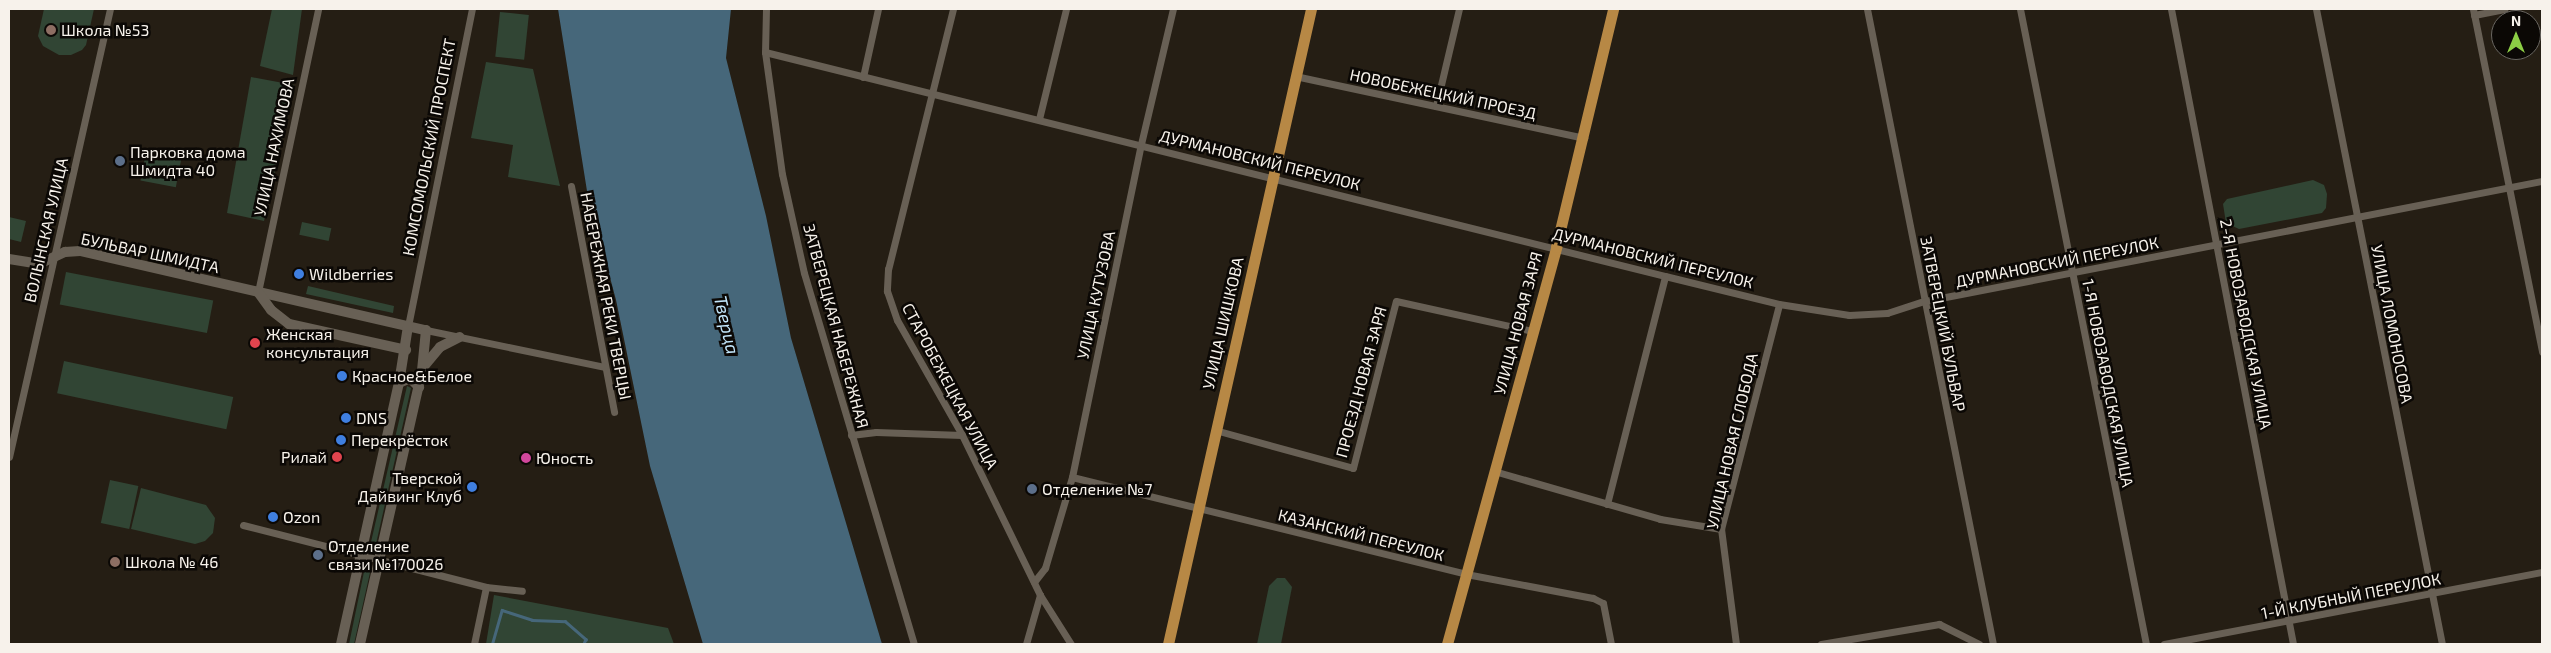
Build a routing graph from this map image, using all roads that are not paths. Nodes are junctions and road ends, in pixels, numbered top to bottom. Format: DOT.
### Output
graph roads {
  1 [pos="110,9"];
  2 [pos="318,9"];
  3 [pos="472,9"];
  4 [pos="766,9"];
  5 [pos="878,9"];
  6 [pos="953,9"];
  7 [pos="1066,9"];
  8 [pos="1173,9"];
  9 [pos="1311,9"];
  10 [pos="1459,9"];
  11 [pos="1613,9"];
  12 [pos="1867,9"];
  13 [pos="2020,9"];
  14 [pos="2171,9"];
  15 [pos="2316,9"];
  16 [pos="2504,9"];
  17 [pos="2474,12"];
  18 [pos="765,52"];
  19 [pos="1296,76"];
  20 [pos="863,77"];
  21 [pos="934,94"];
  22 [pos="1436,106"];
  23 [pos="1039,119"];
  24 [pos="1584,138"];
  25 [pos="1141,144"];
  26 [pos="1272,178"];
  27 [pos="2542,181"];
  28 [pos="571,186"];
  29 [pos="2511,187"];
  30 [pos="2357,217"];
  31 [pos="2218,245"];
  32 [pos="1556,247"];
  33 [pos="54,258"];
  34 [pos="9,259"];
  35 [pos="2072,274"];
  36 [pos="1665,276"];
  37 [pos="258,292"];
  38 [pos="1925,301"];
  39 [pos="1779,304"];
  40 [pos="408,326"];
  41 [pos="426,330"];
  42 [pos="1533,331"];
  43 [pos="460,337"];
  44 [pos="406,350"];
  45 [pos="2542,352"];
  46 [pos="604,367"];
  47 [pos="422,371"];
  48 [pos="399,383"];
  49 [pos="418,387"];
  50 [pos="614,412"];
  51 [pos="1215,430"];
  52 [pos="851,435"];
  53 [pos="962,436"];
  54 [pos="9,457"];
  55 [pos="1494,471"];
  56 [pos="1072,477"];
  57 [pos="1607,504"];
  58 [pos="1199,509"];
  59 [pos="243,525"];
  60 [pos="1721,530"];
  61 [pos="360,557"];
  62 [pos="379,561"];
  63 [pos="2542,572"];
  64 [pos="1466,574"];
  65 [pos="1034,582"];
  66 [pos="486,587"];
  67 [pos="522,591"];
  68 [pos="1040,595"];
  69 [pos="2432,595"];
  70 [pos="2290,623"];
  71 [pos="341,644"];
  72 [pos="360,644"];
  73 [pos="474,644"];
  74 [pos="914,644"];
  75 [pos="1026,644"];
  76 [pos="1071,644"];
  77 [pos="1168,644"];
  78 [pos="1447,644"];
  79 [pos="1611,644"];
  80 [pos="1736,644"];
  81 [pos="1821,644"];
  82 [pos="1979,644"];
  83 [pos="1992,644"];
  84 [pos="2146,644"];
  85 [pos="2164,644"];
  86 [pos="2293,644"];
  87 [pos="2442,644"];
  1 -- 33 [label="street, ВОЛЫНСКАЯ УЛИЦА"];
  2 -- 37 [label="street, УЛИЦА НАХИМОВА"];
  3 -- 40 [label="street, КОМСОМОЛЬСКИЙ ПРОСПЕКТ"];
  4 -- 18 [label="street, ЗАТВЕРЕЦКАЯ НАБЕРЕЖНАЯ"];
  5 -- 20 [label="street"];
  6 -- 21 [label="street, СТАРОБЕЖЕЦКАЯ УЛИЦА"];
  7 -- 23 [label="street"];
  8 -- 25 [label="street, УЛИЦА КУТУЗОВА"];
  9 -- 19 [label="main road, УЛИЦА ШИШКОВА"];
  10 -- 22 [label="street"];
  11 -- 24 [label="main road, УЛИЦА НОВАЯ ЗАРЯ"];
  12 -- 38 [label="street, ЗАТВЕРЕЦКИЙ БУЛЬВАР"];
  13 -- 35 [label="street, 1-Я НОВОЗАВОДСКАЯ УЛИЦА"];
  14 -- 31 [label="street, 2-Я НОВОЗАВОДСКАЯ УЛИЦА"];
  15 -- 30 [label="street, УЛИЦА ЛОМОНОСОВА"];
  16 -- 17 [label="street"];
  17 -- 29 [label="street"];
  18 -- 20 [label="street, ДУРМАНОВСКИЙ ПЕРЕУЛОК"];
  18 -- 52 [label="street, ЗАТВЕРЕЦКАЯ НАБЕРЕЖНАЯ"];
  19 -- 22 [label="street, НОВОБЕЖЕЦКИЙ ПРОЕЗД"];
  19 -- 26 [label="main road, УЛИЦА ШИШКОВА"];
  20 -- 21 [label="street, ДУРМАНОВСКИЙ ПЕРЕУЛОК"];
  21 -- 23 [label="street, ДУРМАНОВСКИЙ ПЕРЕУЛОК"];
  21 -- 53 [label="street, СТАРОБЕЖЕЦКАЯ УЛИЦА"];
  22 -- 24 [label="street, НОВОБЕЖЕЦКИЙ ПРОЕЗД"];
  23 -- 25 [label="street, ДУРМАНОВСКИЙ ПЕРЕУЛОК"];
  24 -- 32 [label="main road, УЛИЦА НОВАЯ ЗАРЯ"];
  25 -- 26 [label="street, ДУРМАНОВСКИЙ ПЕРЕУЛОК"];
  25 -- 56 [label="street, УЛИЦА КУТУЗОВА"];
  26 -- 32 [label="street, ДУРМАНОВСКИЙ ПЕРЕУЛОК"];
  26 -- 51 [label="main road, УЛИЦА ШИШКОВА"];
  27 -- 29 [label="street, ДУРМАНОВСКИЙ ПЕРЕУЛОК"];
  28 -- 46 [label="street, НАБЕРЕЖНАЯ РЕКИ ТВЕРЦЫ"];
  29 -- 30 [label="street, ДУРМАНОВСКИЙ ПЕРЕУЛОК"];
  29 -- 45 [label="street"];
  30 -- 31 [label="street, ДУРМАНОВСКИЙ ПЕРЕУЛОК"];
  30 -- 69 [label="street, УЛИЦА ЛОМОНОСОВА"];
  31 -- 35 [label="street, ДУРМАНОВСКИЙ ПЕРЕУЛОК"];
  31 -- 70 [label="street, 2-Я НОВОЗАВОДСКАЯ УЛИЦА"];
  32 -- 36 [label="street, ДУРМАНОВСКИЙ ПЕРЕУЛОК"];
  32 -- 42 [label="main road, УЛИЦА НОВАЯ ЗАРЯ"];
  33 -- 34 [label="street, БУЛЬВАР ШМИДТА"];
  33 -- 37 [label="street, БУЛЬВАР ШМИДТА"];
  33 -- 54 [label="street, ВОЛЫНСКАЯ УЛИЦА"];
  35 -- 38 [label="street, ДУРМАНОВСКИЙ ПЕРЕУЛОК"];
  35 -- 84 [label="street, 1-Я НОВОЗАВОДСКАЯ УЛИЦА"];
  36 -- 39 [label="street, ДУРМАНОВСКИЙ ПЕРЕУЛОК"];
  36 -- 57 [label="street"];
  37 -- 40 [label="street, БУЛЬВАР ШМИДТА"];
  37 -- 44 [label="street"];
  38 -- 39 [label="street, ДУРМАНОВСКИЙ ПЕРЕУЛОК"];
  38 -- 83 [label="street, ЗАТВЕРЕЦКИЙ БУЛЬВАР"];
  39 -- 60 [label="street, УЛИЦА НОВАЯ СЛОБОДА"];
  40 -- 41 [label="street, БУЛЬВАР ШМИДТА"];
  40 -- 44 [label="street, КОМСОМОЛЬСКИЙ ПРОСПЕКТ"];
  41 -- 43 [label="street"];
  41 -- 47 [label="street"];
  42 -- 51 [label="street, ПРОЕЗД НОВАЯ ЗАРЯ"];
  42 -- 55 [label="main road, УЛИЦА НОВАЯ ЗАРЯ"];
  43 -- 46 [label="street"];
  43 -- 47 [label="street"];
  44 -- 48 [label="street, КОМСОМОЛЬСКИЙ ПРОСПЕКТ"];
  46 -- 50 [label="street, НАБЕРЕЖНАЯ РЕКИ ТВЕРЦЫ"];
  47 -- 49 [label="street"];
  48 -- 49 [label="street"];
  48 -- 61 [label="street, КОМСОМОЛЬСКИЙ ПРОСПЕКТ"];
  49 -- 62 [label="street"];
  51 -- 58 [label="main road, УЛИЦА ШИШКОВА"];
  52 -- 53 [label="street"];
  52 -- 74 [label="street, ЗАТВЕРЕЦКАЯ НАБЕРЕЖНАЯ"];
  53 -- 65 [label="street, СТАРОБЕЖЕЦКАЯ УЛИЦА"];
  55 -- 57 [label="street"];
  55 -- 64 [label="main road, УЛИЦА НОВАЯ ЗАРЯ"];
  56 -- 58 [label="street, КАЗАНСКИЙ ПЕРЕУЛОК"];
  56 -- 65 [label="street, УЛИЦА КУТУЗОВА"];
  57 -- 60 [label="street"];
  58 -- 64 [label="street, КАЗАНСКИЙ ПЕРЕУЛОК"];
  58 -- 77 [label="main road, УЛИЦА ШИШКОВА"];
  59 -- 61 [label="street"];
  60 -- 80 [label="street, УЛИЦА НОВАЯ СЛОБОДА"];
  61 -- 62 [label="street"];
  61 -- 71 [label="street, КОМСОМОЛЬСКИЙ ПРОСПЕКТ"];
  62 -- 66 [label="street"];
  62 -- 72 [label="street"];
  63 -- 69 [label="street, 1-Й КЛУБНЫЙ ПЕРЕУЛОК"];
  64 -- 78 [label="main road, УЛИЦА НОВАЯ ЗАРЯ"];
  64 -- 79 [label="street, КАЗАНСКИЙ ПЕРЕУЛОК"];
  65 -- 68 [label="street, СТАРОБЕЖЕЦКАЯ УЛИЦА"];
  66 -- 67 [label="street"];
  66 -- 73 [label="street"];
  68 -- 75 [label="street"];
  68 -- 76 [label="street, СТАРОБЕЖЕЦКАЯ УЛИЦА"];
  69 -- 70 [label="street, 1-Й КЛУБНЫЙ ПЕРЕУЛОК"];
  69 -- 87 [label="street, УЛИЦА ЛОМОНОСОВА"];
  70 -- 85 [label="street, 1-Й КЛУБНЫЙ ПЕРЕУЛОК"];
  70 -- 86 [label="street, 2-Я НОВОЗАВОДСКАЯ УЛИЦА"];
  81 -- 82 [label="street"];
}
